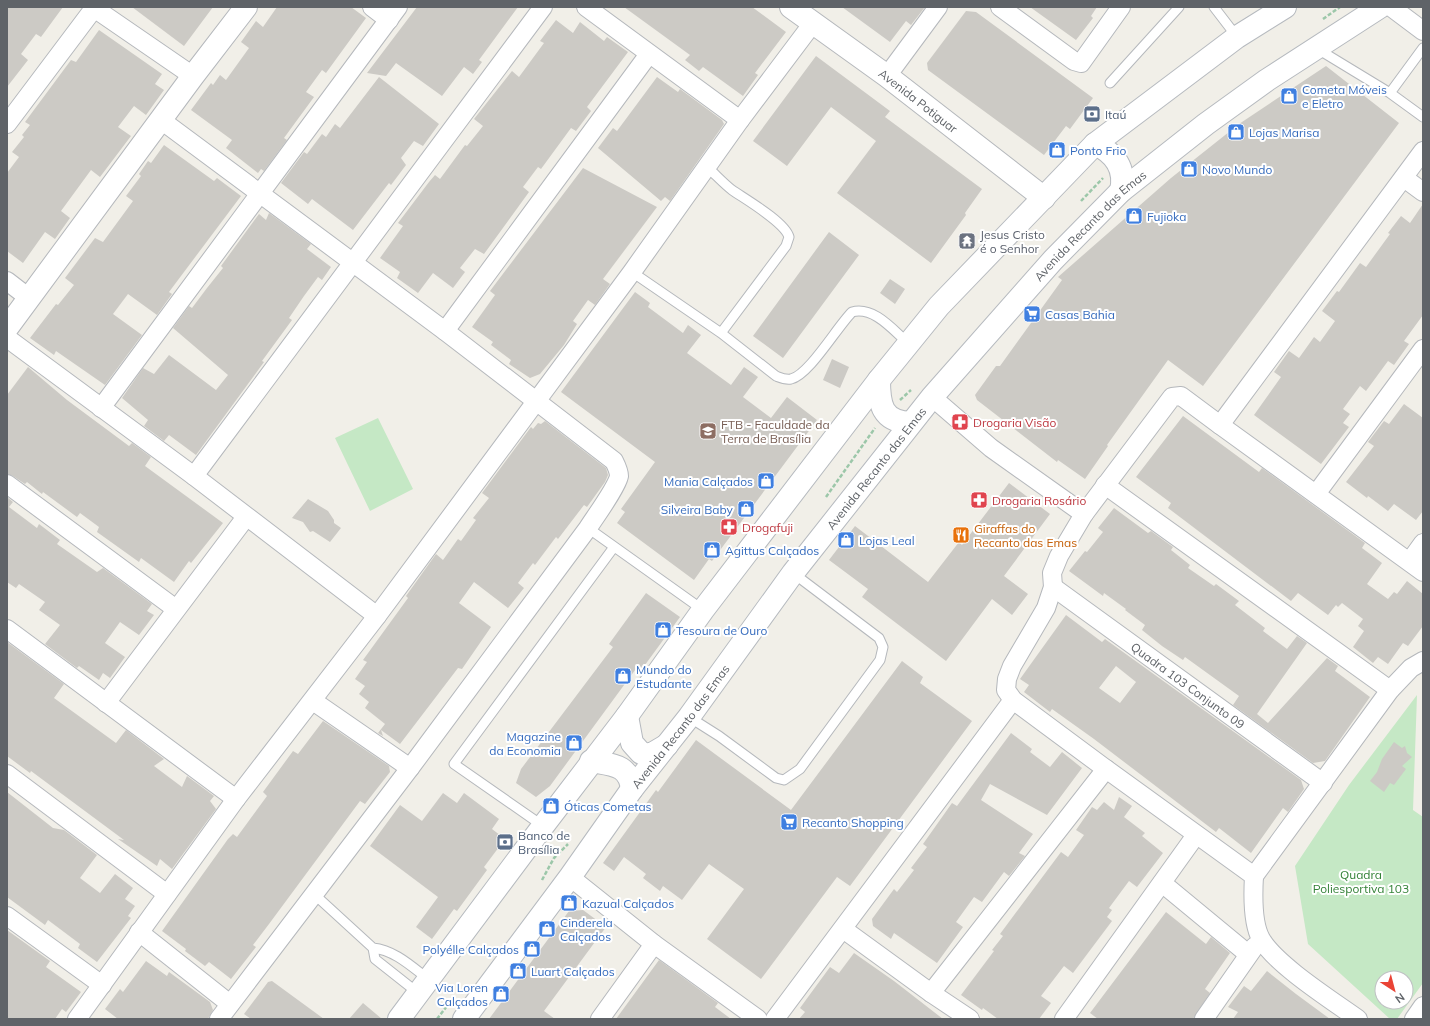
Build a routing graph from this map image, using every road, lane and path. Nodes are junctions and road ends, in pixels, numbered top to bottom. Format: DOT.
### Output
graph roads {
  1 [pos="246,7"];
  2 [pos="372,7"];
  3 [pos="543,7"];
  4 [pos="586,7"];
  5 [pos="791,7"];
  6 [pos="938,7"];
  7 [pos="1000,7"];
  8 [pos="1121,7"];
  9 [pos="1179,7"];
  10 [pos="1215,7"];
  11 [pos="1285,7"];
  12 [pos="1380,7"];
  13 [pos="1391,7"];
  14 [pos="94,8"];
  15 [pos="394,13"];
  16 [pos="813,23"];
  17 [pos="1423,31"];
  18 [pos="1237,37"];
  19 [pos="1316,48"];
  20 [pos="1423,48"];
  21 [pos="649,54"];
  22 [pos="193,76"];
  23 [pos="887,76"];
  24 [pos="1110,83"];
  25 [pos="1390,93"];
  26 [pos="1423,116"];
  27 [pos="161,120"];
  28 [pos="740,120"];
  29 [pos="7,124"];
  30 [pos="1095,144"];
  31 [pos="1423,152"];
  32 [pos="707,166"];
  33 [pos="1404,178"];
  34 [pos="1121,192"];
  35 [pos="1423,192"];
  36 [pos="259,194"];
  37 [pos="1044,198"];
  38 [pos="353,263"];
  39 [pos="632,272"];
  40 [pos="7,281"];
  41 [pos="29,298"];
  42 [pos="7,328"];
  43 [pos="445,331"];
  44 [pos="721,333"];
  45 [pos="7,338"];
  46 [pos="908,344"];
  47 [pos="1423,349"];
  48 [pos="879,380"];
  49 [pos="932,397"];
  50 [pos="535,400"];
  51 [pos="101,408"];
  52 [pos="910,424"];
  53 [pos="1220,425"];
  54 [pos="194,476"];
  55 [pos="7,484"];
  56 [pos="1105,485"];
  57 [pos="1316,494"];
  58 [pos="1084,514"];
  59 [pos="246,517"];
  60 [pos="588,528"];
  61 [pos="1423,543"];
  62 [pos="614,547"];
  63 [pos="1416,566"];
  64 [pos="793,573"];
  65 [pos="1053,587"];
  66 [pos="176,609"];
  67 [pos="703,610"];
  68 [pos="377,616"];
  69 [pos="7,629"];
  70 [pos="1423,661"];
  71 [pos="1390,690"];
  72 [pos="1013,700"];
  73 [pos="313,701"];
  74 [pos="106,703"];
  75 [pos="628,716"];
  76 [pos="689,717"];
  77 [pos="667,745"];
  78 [pos="591,762"];
  79 [pos="410,768"];
  80 [pos="1106,769"];
  81 [pos="7,774"];
  82 [pos="1323,783"];
  83 [pos="632,789"];
  84 [pos="236,799"];
  85 [pos="543,826"];
  86 [pos="1196,835"];
  87 [pos="1254,876"];
  88 [pos="570,877"];
  89 [pos="1162,883"];
  90 [pos="167,894"];
  91 [pos="314,894"];
  92 [pos="7,916"];
  93 [pos="843,929"];
  94 [pos="139,932"];
  95 [pos="1261,939"];
  96 [pos="654,944"];
  97 [pos="373,948"];
  98 [pos="1248,954"];
  99 [pos="102,985"];
  100 [pos="423,986"];
  101 [pos="931,993"];
  102 [pos="1423,1006"];
  103 [pos="225,1014"];
  104 [pos="77,1019"];
  105 [pos="399,1019"];
  106 [pos="464,1019"];
  107 [pos="600,1019"];
  108 [pos="758,1019"];
  109 [pos="775,1019"];
  110 [pos="970,1019"];
  111 [pos="1064,1019"];
  112 [pos="1204,1019"];
  113 [pos="1358,1019"];
  114 [pos="1414,1019"];
  1 -- 22 [label="main road"];
  2 -- 15 [label="street"];
  3 -- 38 [label="street"];
  4 -- 21 [label="street"];
  5 -- 16 [label="main road, Avenida Potiguar"];
  6 -- 23 [label="street"];
  7 -- 8 [label="street"];
  9 -- 24 [label="lane"];
  10 -- 18 [label="lane"];
  11 -- 18 [label="main road"];
  12 -- 19 [label="main road, Avenida Recanto das Emas"];
  13 -- 17 [label="street"];
  14 -- 22 [label="street"];
  14 -- 29 [label="street"];
  15 -- 36 [label="street"];
  16 -- 23 [label="main road, Avenida Potiguar"];
  16 -- 28 [label="street"];
  18 -- 30 [label="main road"];
  19 -- 25 [label="lane"];
  19 -- 34 [label="main road, Avenida Recanto das Emas"];
  20 -- 25 [label="lane"];
  21 -- 28 [label="street"];
  21 -- 43 [label="street"];
  22 -- 27 [label="main road"];
  23 -- 37 [label="main road, Avenida Potiguar"];
  25 -- 26 [label="lane"];
  27 -- 36 [label="street"];
  27 -- 41 [label="main road"];
  28 -- 32 [label="street"];
  30 -- 34 [label="main road"];
  30 -- 37 [label="main road"];
  31 -- 33 [label="street"];
  32 -- 39 [label="street"];
  32 -- 44 [label="lane"];
  33 -- 35 [label="street"];
  33 -- 53 [label="street"];
  34 -- 49 [label="main road, Avenida Recanto das Emas"];
  36 -- 38 [label="street"];
  36 -- 51 [label="street"];
  37 -- 46 [label="main road"];
  38 -- 43 [label="street"];
  38 -- 54 [label="street"];
  39 -- 44 [label="lane"];
  39 -- 50 [label="street"];
  40 -- 41 [label="street"];
  41 -- 42 [label="main road"];
  43 -- 50 [label="street"];
  44 -- 46 [label="lane"];
  45 -- 51 [label="street"];
  46 -- 48 [label="main road"];
  47 -- 57 [label="street"];
  48 -- 52 [label="main road"];
  48 -- 67 [label="main road"];
  49 -- 52 [label="main road, Avenida Recanto das Emas"];
  49 -- 58 [label="street"];
  50 -- 60 [label="street"];
  50 -- 68 [label="street"];
  51 -- 54 [label="street"];
  52 -- 64 [label="main road, Avenida Recanto das Emas"];
  53 -- 56 [label="street"];
  53 -- 57 [label="street"];
  54 -- 59 [label="street"];
  55 -- 66 [label="street"];
  56 -- 58 [label="street"];
  56 -- 71 [label="street"];
  57 -- 63 [label="street"];
  58 -- 65 [label="street"];
  59 -- 66 [label="street"];
  59 -- 68 [label="street"];
  60 -- 62 [label="lane"];
  60 -- 79 [label="street"];
  61 -- 63 [label="street"];
  62 -- 67 [label="lane"];
  62 -- 85 [label="lane"];
  64 -- 76 [label="main road, Avenida Recanto das Emas"];
  64 -- 76 [label="lane"];
  65 -- 72 [label="street"];
  65 -- 82 [label="street, Quadra 103 Conjunto 09"];
  66 -- 74 [label="street"];
  67 -- 75 [label="main road"];
  68 -- 73 [label="street"];
  69 -- 74 [label="street"];
  70 -- 71 [label="street"];
  71 -- 82 [label="street"];
  72 -- 80 [label="street"];
  72 -- 93 [label="street"];
  73 -- 79 [label="street"];
  73 -- 84 [label="street"];
  74 -- 84 [label="street"];
  75 -- 77 [label="main road"];
  75 -- 78 [label="main road"];
  76 -- 77 [label="main road, Avenida Recanto das Emas"];
  77 -- 83 [label="main road, Avenida Recanto das Emas"];
  78 -- 83 [label="main road"];
  78 -- 85 [label="main road"];
  79 -- 91 [label="street"];
  80 -- 86 [label="street"];
  80 -- 101 [label="street"];
  81 -- 90 [label="street"];
  82 -- 87 [label="street"];
  83 -- 88 [label="main road, Avenida Recanto das Emas"];
  84 -- 90 [label="street"];
  85 -- 100 [label="main road"];
  86 -- 87 [label="street"];
  86 -- 89 [label="street"];
  87 -- 95 [label="street"];
  88 -- 96 [label="street"];
  88 -- 106 [label="main road, Avenida Recanto das Emas"];
  89 -- 98 [label="street"];
  89 -- 111 [label="street"];
  90 -- 94 [label="street"];
  91 -- 97 [label="lane"];
  91 -- 103 [label="street"];
  92 -- 99 [label="street"];
  93 -- 101 [label="street"];
  93 -- 109 [label="street"];
  94 -- 99 [label="street"];
  94 -- 103 [label="street"];
  95 -- 98 [label="street"];
  95 -- 113 [label="street"];
  96 -- 107 [label="street"];
  96 -- 108 [label="street"];
  97 -- 100 [label="lane"];
  97 -- 100 [label="lane"];
  98 -- 112 [label="street"];
  99 -- 104 [label="street"];
  100 -- 105 [label="main road"];
  101 -- 110 [label="street"];
  102 -- 114 [label="street"];
}
